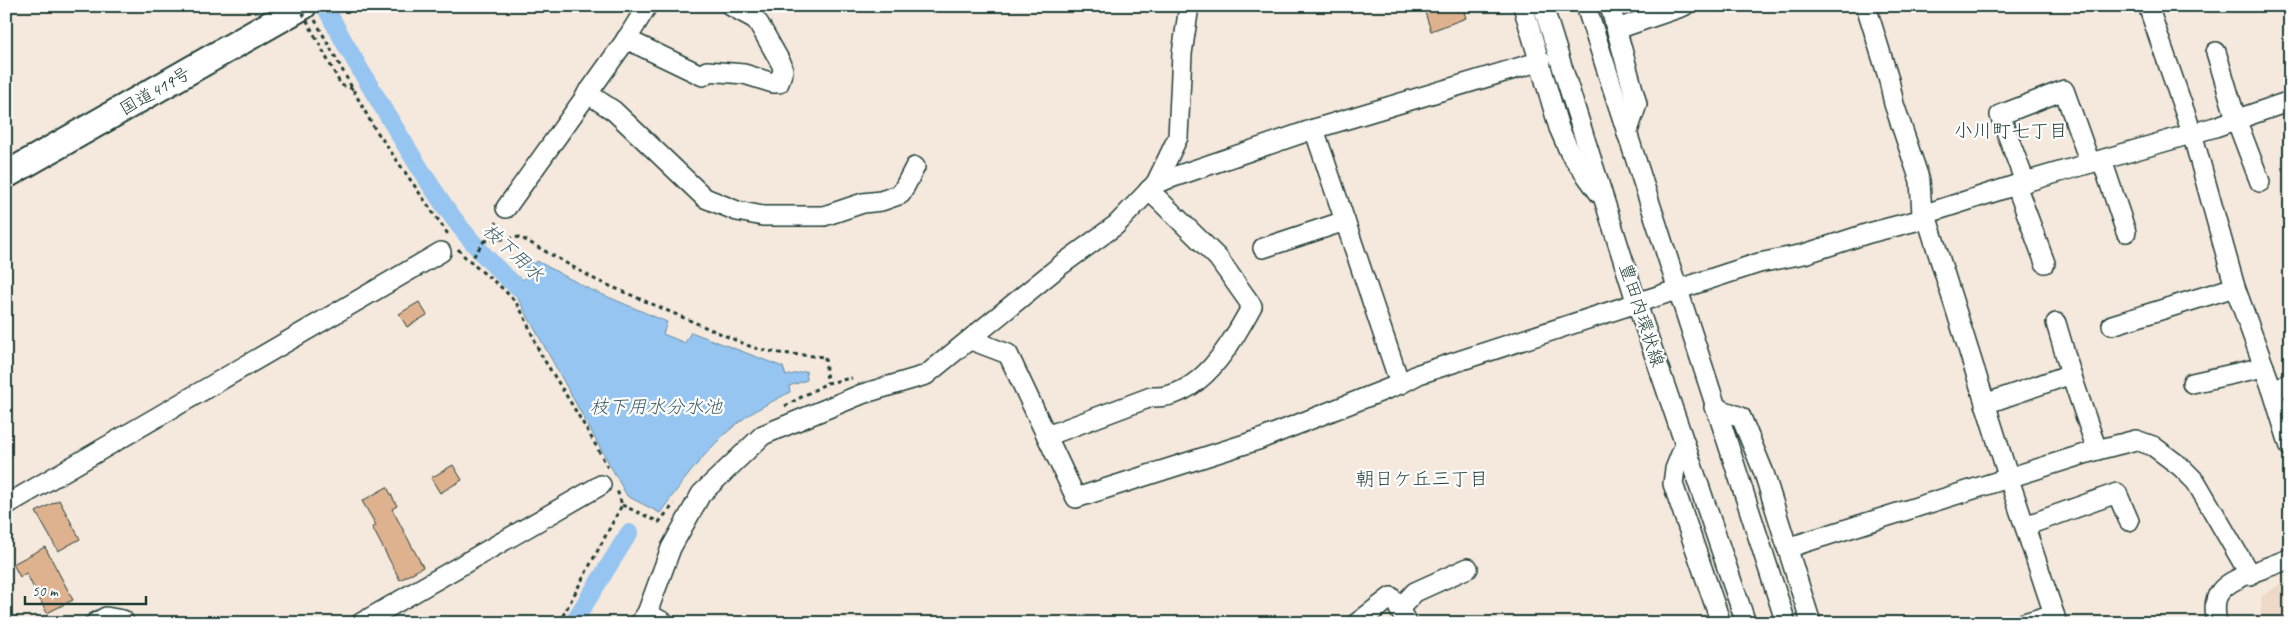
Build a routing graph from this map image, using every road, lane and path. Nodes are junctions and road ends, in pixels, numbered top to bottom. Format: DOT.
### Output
graph roads {
  1 [pos="299,6"];
  2 [pos="647,6"];
  3 [pos="731,6"];
  4 [pos="1189,6"];
  5 [pos="1523,6"];
  6 [pos="1543,6"];
  7 [pos="1586,6"];
  8 [pos="1610,6"];
  9 [pos="1684,6"];
  10 [pos="1866,6"];
  11 [pos="2148,6"];
  12 [pos="308,10"];
  13 [pos="1618,29"];
  14 [pos="626,39"];
  15 [pos="2216,52"];
  16 [pos="1541,61"];
  17 [pos="353,90"];
  18 [pos="587,93"];
  19 [pos="2290,101"];
  20 [pos="2236,119"];
  21 [pos="1314,129"];
  22 [pos="2192,132"];
  23 [pos="1627,134"];
  24 [pos="2096,161"];
  25 [pos="915,167"];
  26 [pos="6,175"];
  27 [pos="2260,182"];
  28 [pos="2020,184"];
  29 [pos="1152,186"];
  30 [pos="1605,199"];
  31 [pos="506,208"];
  32 [pos="1924,217"];
  33 [pos="1345,221"];
  34 [pos="2126,232"];
  35 [pos="488,235"];
  36 [pos="484,241"];
  37 [pos="1263,248"];
  38 [pos="441,252"];
  39 [pos="469,262"];
  40 [pos="2045,263"];
  41 [pos="2235,287"];
  42 [pos="1678,288"];
  43 [pos="1638,304"];
  44 [pos="2056,323"];
  45 [pos="2112,325"];
  46 [pos="971,340"];
  47 [pos="2264,367"];
  48 [pos="2071,374"];
  49 [pos="855,378"];
  50 [pos="827,383"];
  51 [pos="2192,383"];
  52 [pos="1400,384"];
  53 [pos="2281,387"];
  54 [pos="1985,404"];
  55 [pos="1714,407"];
  56 [pos="777,410"];
  57 [pos="1047,436"];
  58 [pos="1686,444"];
  59 [pos="2290,447"];
  60 [pos="2097,450"];
  61 [pos="2009,479"];
  62 [pos="609,482"];
  63 [pos="677,501"];
  64 [pos="6,505"];
  65 [pos="622,505"];
  66 [pos="2128,521"];
  67 [pos="2025,526"];
  68 [pos="1787,548"];
  69 [pos="2290,558"];
  70 [pos="1468,568"];
  71 [pos="2250,575"];
  72 [pos="1395,604"];
  73 [pos="644,618"];
  74 [pos="1808,618"];
  75 [pos="2056,618"];
  76 [pos="95,623"];
  77 [pos="125,623"];
  78 [pos="361,623"];
  79 [pos="559,623"];
  80 [pos="665,623"];
  81 [pos="1357,623"];
  82 [pos="1722,623"];
  83 [pos="1746,623"];
  84 [pos="1786,623"];
  85 [pos="2024,623"];
  86 [pos="2216,623"];
  1 -- 17 [label="path, bridge"];
  2 -- 14 [label="street"];
  3 -- 14 [label="street"];
  4 -- 29 [label="street"];
  5 -- 16 [label="street"];
  6 -- 30 [label="street, 豊田内環状線"];
  7 -- 23 [label="street"];
  8 -- 13 [label="street"];
  9 -- 13 [label="street"];
  10 -- 32 [label="street"];
  11 -- 22 [label="street"];
  12 -- 17 [label="path"];
  12 -- 26 [label="highway, 国道419号"];
  13 -- 23 [label="street"];
  14 -- 18 [label="street"];
  15 -- 20 [label="street"];
  16 -- 21 [label="street"];
  16 -- 30 [label="street"];
  17 -- 39 [label="path"];
  18 -- 25 [label="street"];
  18 -- 31 [label="street"];
  19 -- 20 [label="street"];
  20 -- 22 [label="street"];
  20 -- 27 [label="street"];
  21 -- 29 [label="street"];
  21 -- 33 [label="street"];
  22 -- 24 [label="street"];
  22 -- 41 [label="street"];
  23 -- 42 [label="street"];
  24 -- 28 [label="street"];
  24 -- 28 [label="street"];
  24 -- 34 [label="street"];
  28 -- 32 [label="street"];
  28 -- 40 [label="street"];
  29 -- 46 [label="street"];
  29 -- 57 [label="street"];
  30 -- 43 [label="street, 豊田内環状線"];
  32 -- 42 [label="street"];
  32 -- 54 [label="street"];
  33 -- 37 [label="street"];
  33 -- 52 [label="street"];
  35 -- 36 [label="path"];
  36 -- 39 [label="path"];
  36 -- 50 [label="path"];
  38 -- 64 [label="street"];
  39 -- 62 [label="path"];
  41 -- 45 [label="street"];
  41 -- 47 [label="street"];
  42 -- 43 [label="street"];
  42 -- 55 [label="street"];
  43 -- 52 [label="street"];
  43 -- 58 [label="street, 豊田内環状線"];
  44 -- 48 [label="street"];
  46 -- 57 [label="street"];
  46 -- 73 [label="street"];
  47 -- 51 [label="street"];
  47 -- 53 [label="street"];
  48 -- 54 [label="street"];
  48 -- 60 [label="street"];
  49 -- 50 [label="path"];
  50 -- 56 [label="path"];
  52 -- 57 [label="street"];
  53 -- 59 [label="street"];
  54 -- 61 [label="street"];
  55 -- 68 [label="street"];
  55 -- 84 [label="street"];
  58 -- 82 [label="street"];
  58 -- 83 [label="street, 豊田内環状線"];
  60 -- 61 [label="street"];
  60 -- 71 [label="street"];
  61 -- 67 [label="street"];
  61 -- 68 [label="street"];
  62 -- 65 [label="path"];
  62 -- 78 [label="street"];
  63 -- 65 [label="path"];
  65 -- 79 [label="path"];
  66 -- 67 [label="street"];
  67 -- 75 [label="street"];
  68 -- 74 [label="street"];
  69 -- 71 [label="street"];
  70 -- 72 [label="street"];
  71 -- 86 [label="street"];
  72 -- 81 [label="street"];
  73 -- 80 [label="street"];
  75 -- 85 [label="street"];
  76 -- 77 [label="street"];
}
